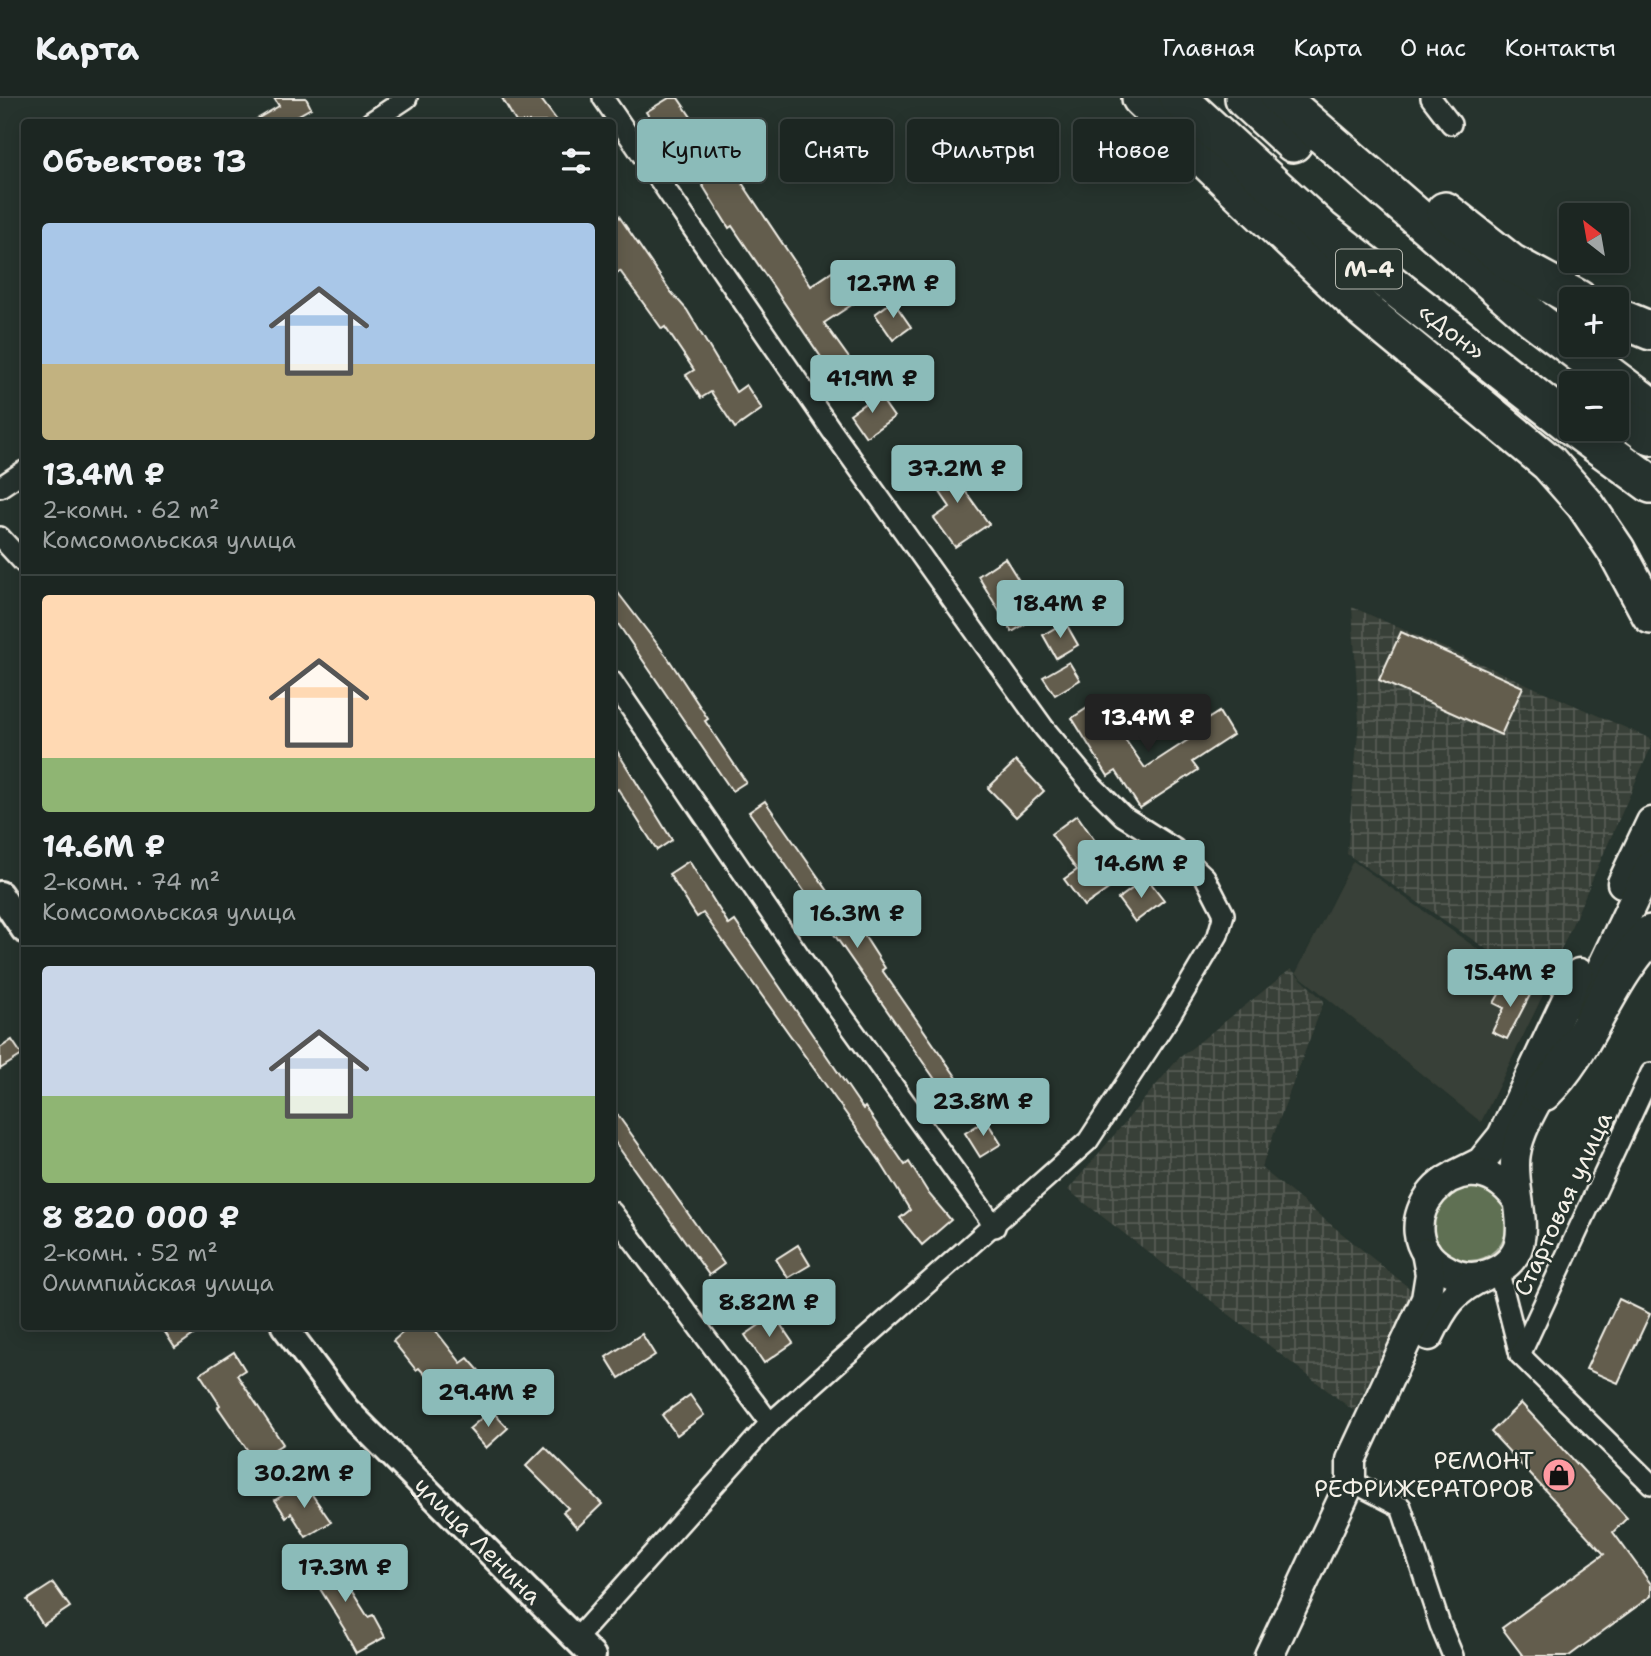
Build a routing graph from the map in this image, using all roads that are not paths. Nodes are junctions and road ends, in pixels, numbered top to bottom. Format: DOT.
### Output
graph roads {
  1 [pos="603,98"];
  2 [pos="1141,98"];
  3 [pos="1178,98"];
  4 [pos="1244,98"];
  5 [pos="1280,98"];
  6 [pos="1302,98"];
  7 [pos="1431,98"];
  8 [pos="404,99"];
  9 [pos="375,119"];
  10 [pos="1451,124"];
  11 [pos="1559,289"];
  12 [pos="1629,322"];
  13 [pos="1651,331"];
  14 [pos="1566,371"];
  15 [pos="1651,407"];
  16 [pos="1559,415"];
  17 [pos="1629,420"];
  18 [pos="1651,436"];
  19 [pos="1593,441"];
  20 [pos="21,473"];
  21 [pos="1651,484"];
  22 [pos="0,487"];
  23 [pos="0,537"];
  24 [pos="21,560"];
  25 [pos="1651,615"];
  26 [pos="616,687"];
  27 [pos="1651,822"];
  28 [pos="1651,864"];
  29 [pos="1,896"];
  30 [pos="21,926"];
  31 [pos="1651,934"];
  32 [pos="1651,1073"];
  33 [pos="1543,1092"];
  34 [pos="1455,1175"];
  35 [pos="1516,1198"];
  36 [pos="616,1217"];
  37 [pos="995,1227"];
  38 [pos="1426,1252"];
  39 [pos="1493,1272"];
  40 [pos="287,1330"];
  41 [pos="1520,1355"];
  42 [pos="770,1423"];
  43 [pos="1350,1481"];
  44 [pos="1651,1484"];
  45 [pos="585,1648"];
  46 [pos="1269,1656"];
  47 [pos="1453,1656"];
  1 -- 37 [label="street"];
  2 -- 25 [label="highway"];
  3 -- 16 [label="highway, «Дон» / М-4"];
  4 -- 14 [label="highway, «Дон» / М-4"];
  5 -- 15 [label="highway"];
  6 -- 11 [label="highway"];
  7 -- 10 [label="street"];
  8 -- 9 [label="street"];
  12 -- 13 [label="highway"];
  17 -- 18 [label="highway"];
  19 -- 21 [label="highway, «Дон» / М-4"];
  20 -- 22 [label="street"];
  23 -- 24 [label="street"];
  26 -- 37 [label="street"];
  27 -- 34 [label="main road"];
  28 -- 33 [label="main road"];
  29 -- 30 [label="street"];
  31 -- 33 [label="highway"];
  32 -- 41 [label="street, Стартовая улица"];
  33 -- 35 [label="main road"];
  34 -- 35 [label="main road"];
  34 -- 38 [label="main road"];
  35 -- 39 [label="main road"];
  36 -- 42 [label="street"];
  37 -- 42 [label="street"];
  38 -- 39 [label="main road"];
  38 -- 43 [label="main road"];
  39 -- 41 [label="street"];
  39 -- 43 [label="main road"];
  40 -- 45 [label="street, улица Ленина"];
  41 -- 44 [label="street"];
  42 -- 45 [label="street"];
  43 -- 46 [label="main road"];
  43 -- 47 [label="street"];
}
